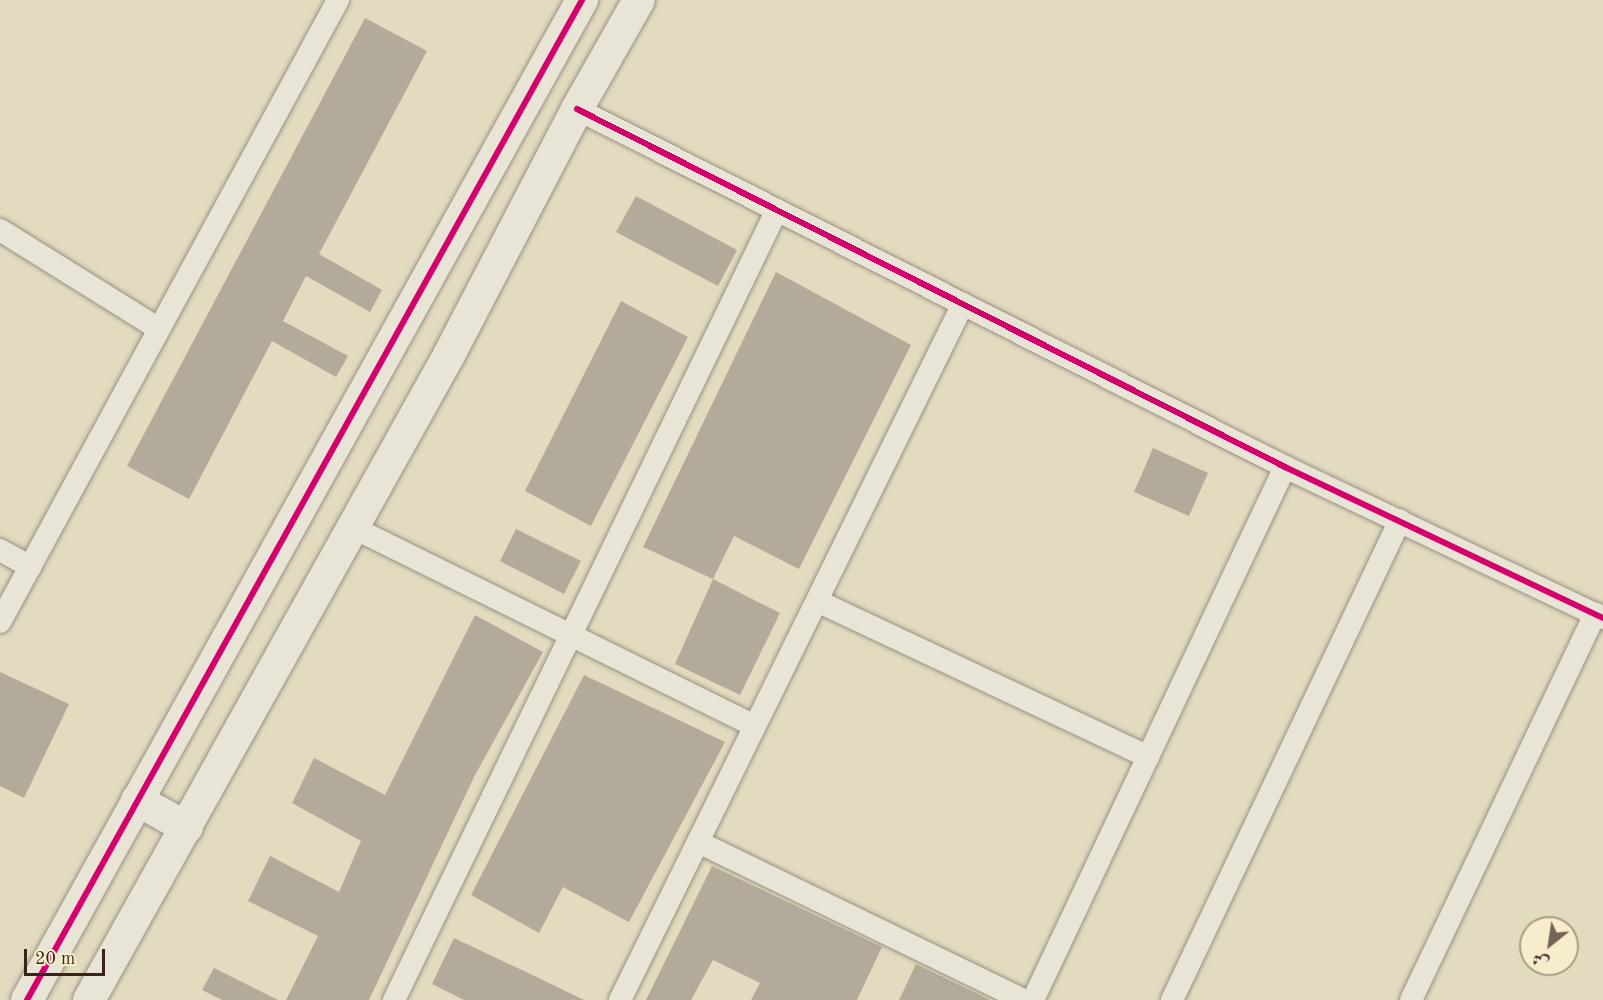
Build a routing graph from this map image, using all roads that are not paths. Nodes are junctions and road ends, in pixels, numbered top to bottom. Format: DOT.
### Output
graph roads {
  1 [pos="338,0"];
  2 [pos="639,0"];
  3 [pos="580,1"];
  4 [pos="577,108"];
  5 [pos="777,210"];
  6 [pos="0,230"];
  7 [pos="963,304"];
  8 [pos="159,329"];
  9 [pos="1286,467"];
  10 [pos="1400,520"];
  11 [pos="354,528"];
  12 [pos="0,550"];
  13 [pos="31,567"];
  14 [pos="817,600"];
  15 [pos="1599,616"];
  16 [pos="0,622"];
  17 [pos="570,634"];
  18 [pos="755,726"];
  19 [pos="1148,757"];
  20 [pos="137,801"];
  21 [pos="186,828"];
  22 [pos="698,843"];
  23 [pos="27,1000"];
  24 [pos="89,1000"];
  25 [pos="394,1000"];
  26 [pos="620,1000"];
  27 [pos="1024,1000"];
  28 [pos="1033,1000"];
  29 [pos="1172,1000"];
  30 [pos="1411,1000"];
  1 -- 8 [label="street"];
  2 -- 4 [label="street"];
  3 -- 20 [label="street"];
  4 -- 5 [label="street"];
  4 -- 11 [label="street"];
  5 -- 7 [label="street"];
  5 -- 17 [label="street"];
  6 -- 8 [label="street"];
  7 -- 9 [label="street"];
  7 -- 14 [label="street"];
  8 -- 13 [label="street"];
  9 -- 10 [label="street"];
  9 -- 19 [label="street"];
  10 -- 15 [label="street"];
  10 -- 29 [label="street"];
  11 -- 17 [label="street"];
  11 -- 21 [label="street"];
  12 -- 13 [label="street"];
  13 -- 16 [label="street"];
  14 -- 18 [label="street"];
  14 -- 19 [label="street"];
  15 -- 30 [label="street"];
  17 -- 18 [label="street"];
  17 -- 25 [label="street"];
  18 -- 22 [label="street"];
  19 -- 28 [label="street"];
  20 -- 21 [label="street"];
  20 -- 23 [label="street"];
  21 -- 24 [label="street"];
  22 -- 26 [label="street"];
  22 -- 27 [label="street"];
}
